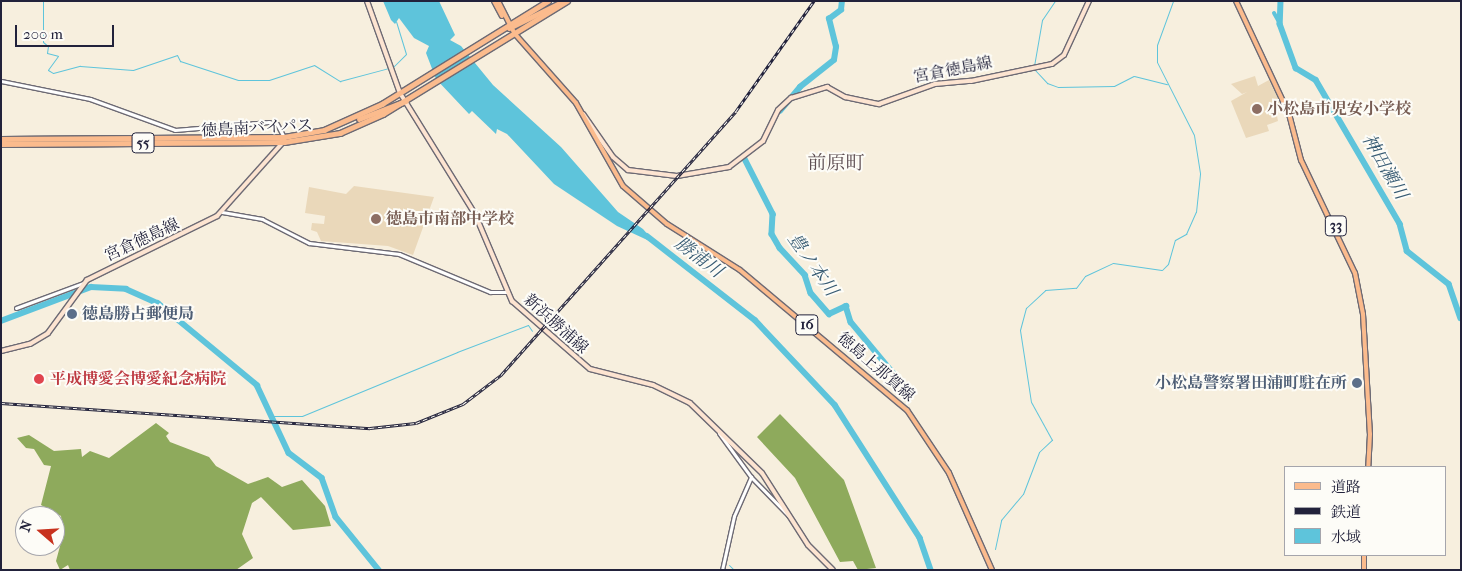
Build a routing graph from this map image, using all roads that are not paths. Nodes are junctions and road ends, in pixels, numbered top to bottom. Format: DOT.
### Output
graph roads {
  1 [pos="367,1"];
  2 [pos="496,1"];
  3 [pos="548,1"];
  4 [pos="564,1"];
  5 [pos="568,1"];
  6 [pos="1089,1"];
  7 [pos="1236,1"];
  8 [pos="509,28"];
  9 [pos="513,35"];
  10 [pos="1,81"];
  11 [pos="402,92"];
  12 [pos="407,100"];
  13 [pos="583,114"];
  14 [pos="352,120"];
  15 [pos="1,139"];
  16 [pos="284,139"];
  17 [pos="1,144"];
  18 [pos="222,212"];
  19 [pos="82,284"];
  20 [pos="506,292"];
  21 [pos="16,308"];
  22 [pos="1,351"];
  23 [pos="717,428"];
  24 [pos="1368,466"];
  25 [pos="752,477"];
  26 [pos="791,518"];
  27 [pos="1364,556"];
  28 [pos="722,570"];
  29 [pos="833,570"];
  30 [pos="992,570"];
  31 [pos="1364,570"];
  1 -- 11 [label="main road, 新浜勝浦線"];
  2 -- 8 [label="main road, 徳島上那賀線 / 16"];
  3 -- 8 [label="highway, 徳島南バイパス / 55"];
  4 -- 8 [label="highway"];
  5 -- 9 [label="highway, 徳島南バイパス / 55"];
  6 -- 13 [label="main road, 宮倉徳島線"];
  7 -- 24 [label="main road, 33"];
  8 -- 9 [label="main road, 徳島上那賀線 / 16"];
  8 -- 11 [label="highway, 徳島南バイパス / 55"];
  9 -- 12 [label="highway, 徳島南バイパス / 55"];
  9 -- 13 [label="main road, 徳島上那賀線 / 16"];
  10 -- 16 [label="street"];
  11 -- 12 [label="main road, 新浜勝浦線"];
  11 -- 14 [label="highway, 徳島南バイパス / 55"];
  12 -- 14 [label="highway"];
  12 -- 16 [label="highway, 徳島南バイパス / 55"];
  12 -- 20 [label="main road, 新浜勝浦線"];
  13 -- 30 [label="main road, 徳島上那賀線 / 16"];
  14 -- 16 [label="highway, 徳島南バイパス / 55"];
  15 -- 16 [label="highway, 徳島南バイパス / 55"];
  16 -- 17 [label="highway, 徳島南バイパス / 55"];
  16 -- 18 [label="main road, 宮倉徳島線"];
  18 -- 19 [label="main road, 宮倉徳島線"];
  18 -- 20 [label="street"];
  19 -- 21 [label="street"];
  19 -- 22 [label="main road, 宮倉徳島線"];
  20 -- 23 [label="main road, 新浜勝浦線"];
  23 -- 25 [label="street"];
  23 -- 26 [label="main road, 新浜勝浦線"];
  25 -- 26 [label="street"];
  25 -- 28 [label="street"];
  26 -- 29 [label="main road, 新浜勝浦線"];
  27 -- 31 [label="main road"];
}
